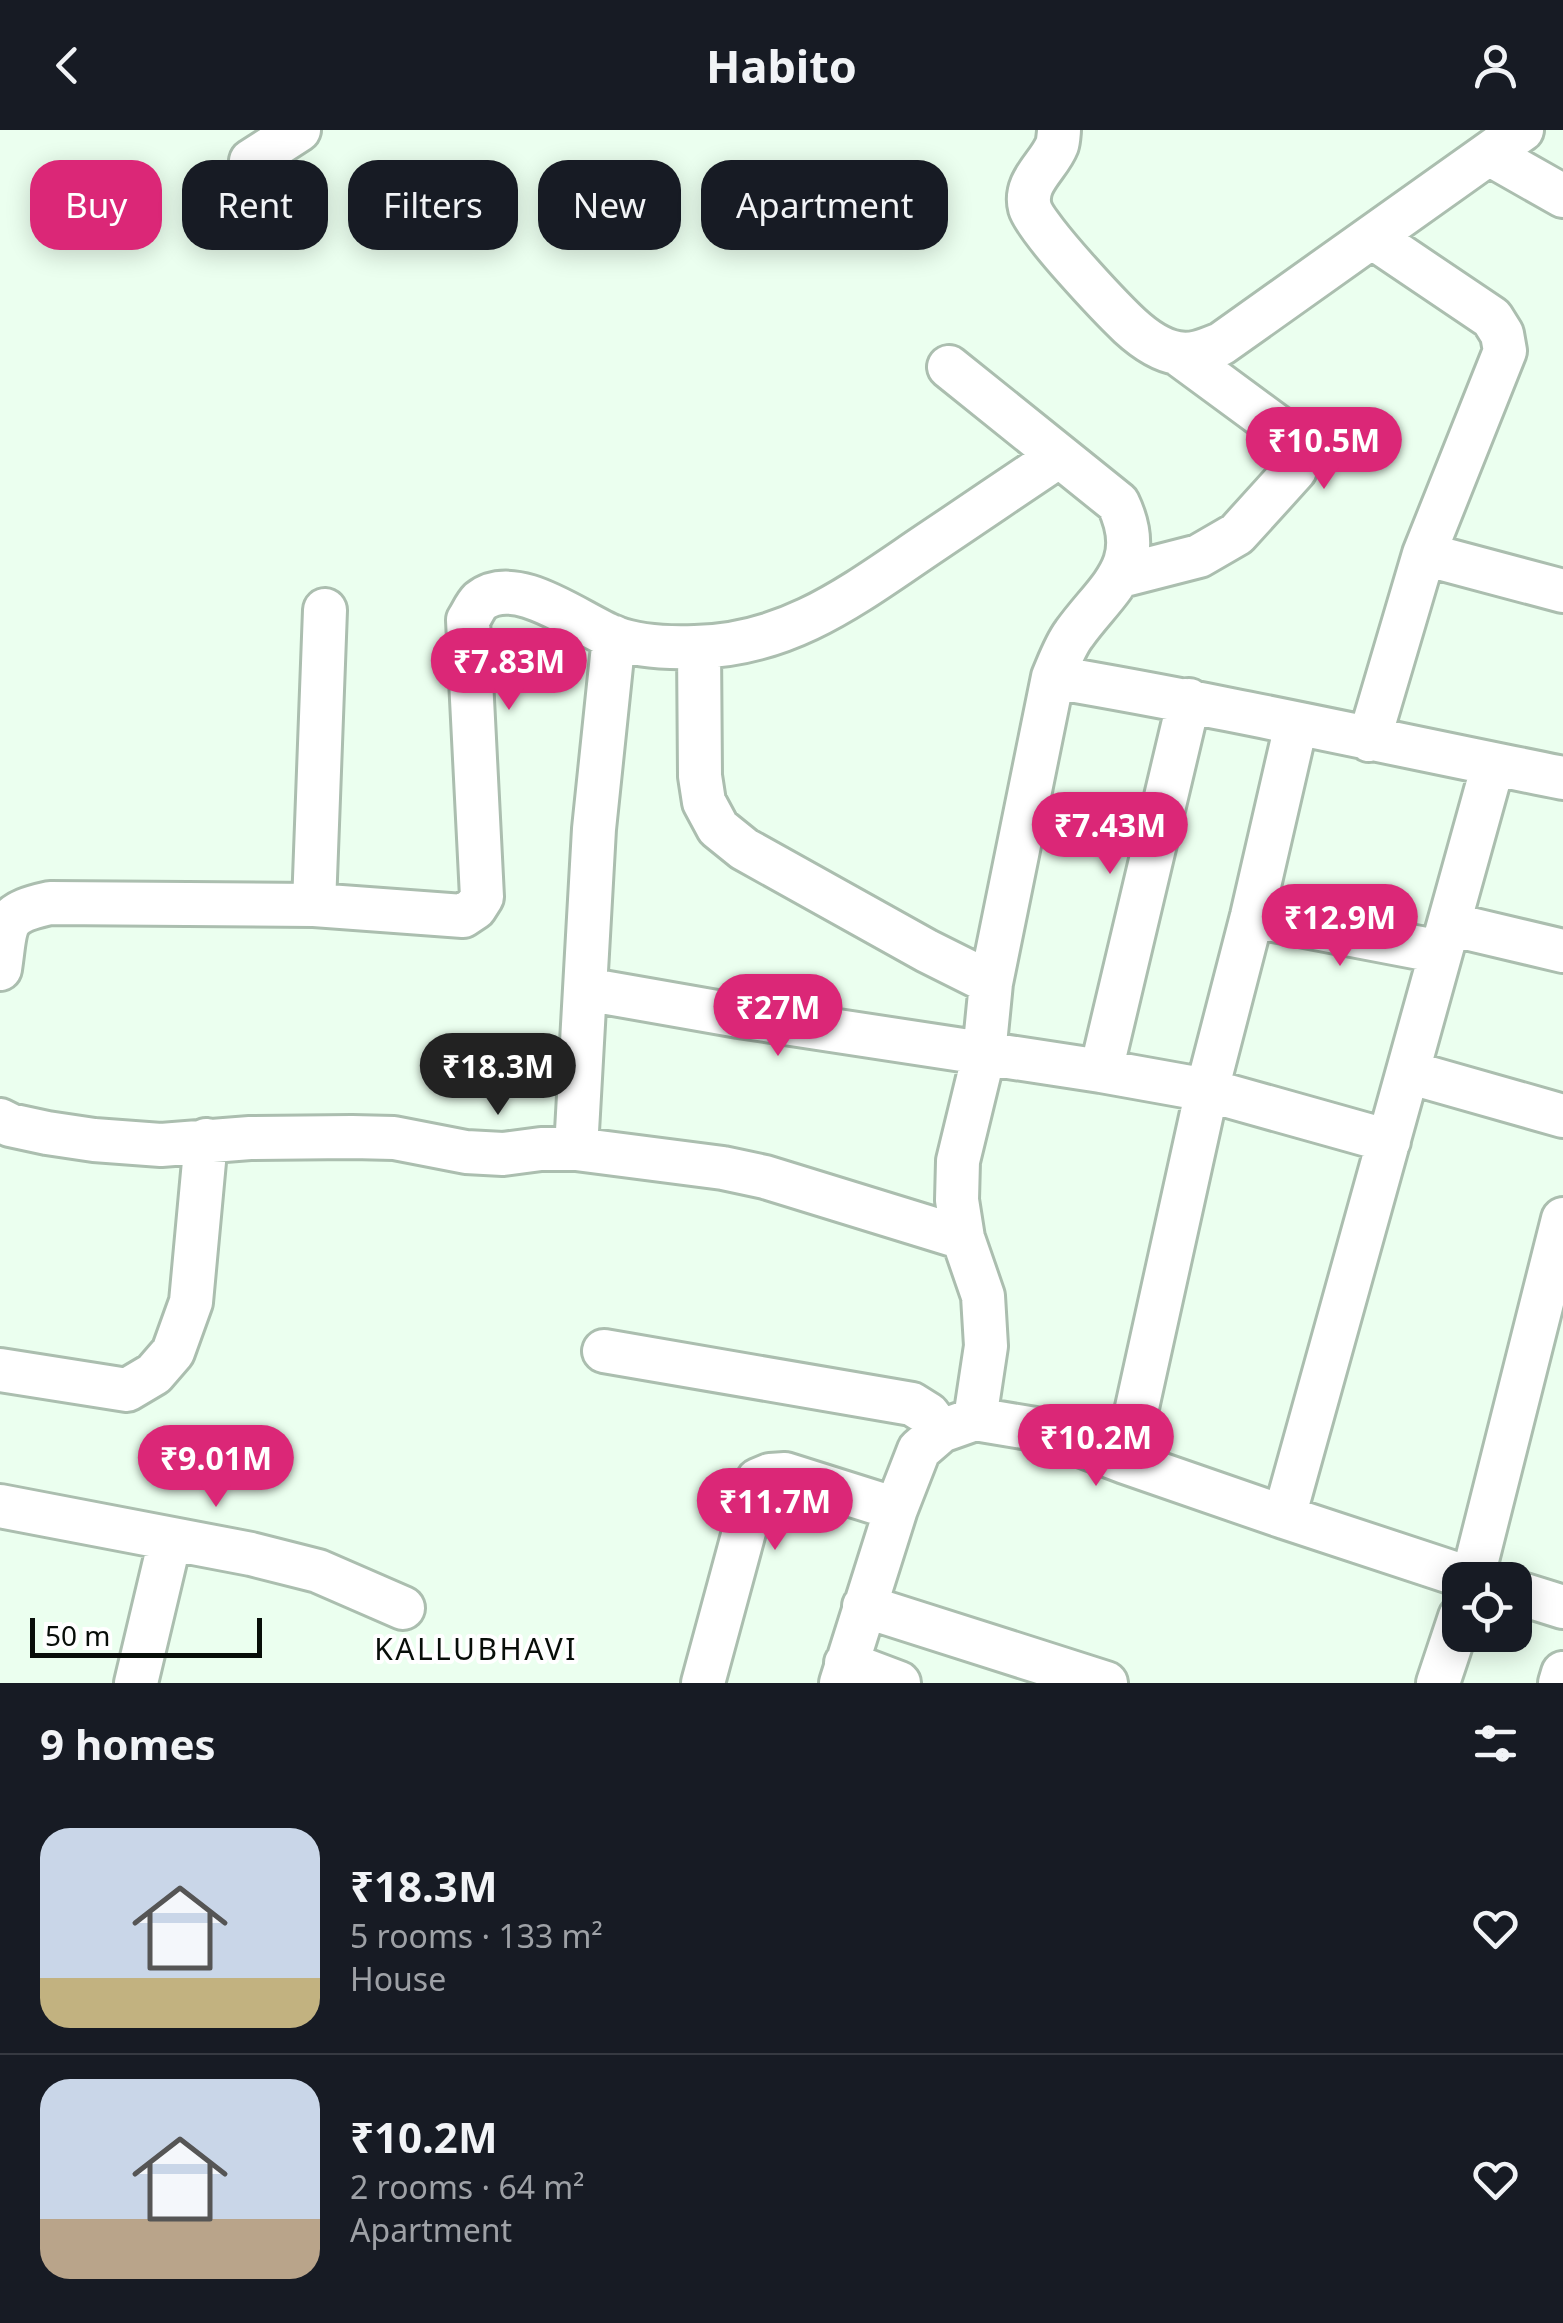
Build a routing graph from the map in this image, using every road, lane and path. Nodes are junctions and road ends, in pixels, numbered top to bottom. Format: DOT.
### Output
graph roads {
  1 [pos="299,130"];
  2 [pos="1059,130"];
  3 [pos="1506,142"];
  4 [pos="253,160"];
  5 [pos="1563,196"];
  6 [pos="1372,237"];
  7 [pos="1176,353"];
  8 [pos="948,367"];
  9 [pos="1059,456"];
  10 [pos="1424,554"];
  11 [pos="1121,576"];
  12 [pos="1563,591"];
  13 [pos="325,610"];
  14 [pos="614,637"];
  15 [pos="699,647"];
  16 [pos="1053,676"];
  17 [pos="1189,700"];
  18 [pos="1296,725"];
  19 [pos="1368,740"];
  20 [pos="1494,764"];
  21 [pos="1563,778"];
  22 [pos="314,905"];
  23 [pos="1252,916"];
  24 [pos="1445,938"];
  25 [pos="1563,950"];
  26 [pos="0,969"];
  27 [pos="991,983"];
  28 [pos="585,988"];
  29 [pos="984,1054"];
  30 [pos="1102,1071"];
  31 [pos="1408,1072"];
  32 [pos="1207,1090"];
  33 [pos="1563,1116"];
  34 [pos="0,1120"];
  35 [pos="206,1140"];
  36 [pos="1389,1140"];
  37 [pos="576,1149"];
  38 [pos="1563,1218"];
  39 [pos="963,1238"];
  40 [pos="604,1351"];
  41 [pos="0,1370"];
  42 [pos="958,1425"];
  43 [pos="1125,1462"];
  44 [pos="0,1506"];
  45 [pos="896,1509"];
  46 [pos="1284,1517"];
  47 [pos="170,1540"];
  48 [pos="1477,1562"];
  49 [pos="1442,1570"];
  50 [pos="1532,1598"];
  51 [pos="864,1606"];
  52 [pos="403,1608"];
  53 [pos="1563,1608"];
  54 [pos="1448,1652"];
  55 [pos="844,1673"];
  56 [pos="1563,1674"];
  57 [pos="136,1683"];
  58 [pos="703,1683"];
  59 [pos="899,1683"];
  60 [pos="1106,1683"];
  61 [pos="1438,1683"];
  62 [pos="1560,1683"];
  1 -- 4 [label="street"];
  2 -- 7 [label="street"];
  3 -- 5 [label="street"];
  3 -- 6 [label="street"];
  6 -- 7 [label="street"];
  6 -- 10 [label="street"];
  7 -- 11 [label="street"];
  8 -- 9 [label="street"];
  9 -- 11 [label="street"];
  9 -- 15 [label="street"];
  10 -- 12 [label="street"];
  10 -- 19 [label="street"];
  11 -- 16 [label="street"];
  13 -- 22 [label="street"];
  14 -- 15 [label="street"];
  14 -- 22 [label="street"];
  14 -- 28 [label="street"];
  15 -- 27 [label="street"];
  16 -- 17 [label="street"];
  16 -- 27 [label="street"];
  17 -- 18 [label="street"];
  17 -- 30 [label="street"];
  18 -- 19 [label="street"];
  18 -- 23 [label="street"];
  19 -- 20 [label="street"];
  20 -- 21 [label="street"];
  20 -- 24 [label="street"];
  22 -- 26 [label="street"];
  23 -- 24 [label="street"];
  23 -- 32 [label="street"];
  24 -- 25 [label="street"];
  24 -- 31 [label="street"];
  27 -- 29 [label="street"];
  28 -- 29 [label="street"];
  28 -- 37 [label="street"];
  29 -- 30 [label="street"];
  29 -- 39 [label="street"];
  30 -- 32 [label="street"];
  31 -- 33 [label="street"];
  31 -- 36 [label="street"];
  32 -- 36 [label="street"];
  32 -- 43 [label="street"];
  34 -- 35 [label="street"];
  35 -- 37 [label="street"];
  35 -- 41 [label="street"];
  36 -- 46 [label="street"];
  37 -- 39 [label="street"];
  38 -- 48 [label="street"];
  39 -- 42 [label="street"];
  40 -- 42 [label="street"];
  42 -- 43 [label="street"];
  42 -- 45 [label="street"];
  43 -- 46 [label="street"];
  44 -- 47 [label="street"];
  45 -- 51 [label="street"];
  45 -- 58 [label="street"];
  46 -- 49 [label="street"];
  47 -- 52 [label="street"];
  47 -- 57 [label="street"];
  50 -- 53 [label="street"];
  51 -- 55 [label="street"];
  51 -- 60 [label="street"];
  54 -- 61 [label="street"];
  55 -- 59 [label="street"];
  56 -- 62 [label="street"];
}
